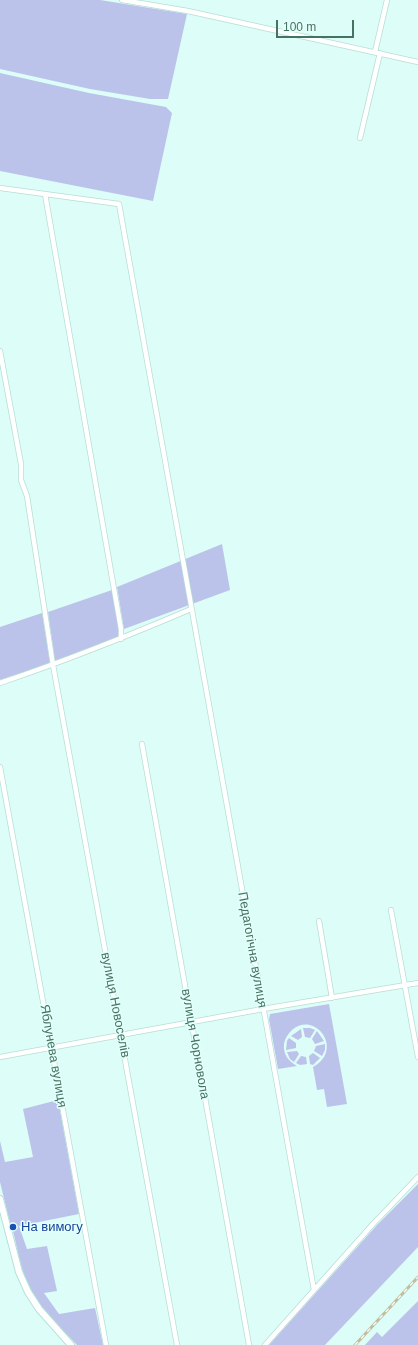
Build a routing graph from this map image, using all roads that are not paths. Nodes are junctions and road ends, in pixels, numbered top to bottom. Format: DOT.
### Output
graph roads {
  1 [pos="122,0"];
  2 [pos="387,0"];
  3 [pos="378,53"];
  4 [pos="418,62"];
  5 [pos="360,138"];
  6 [pos="0,188"];
  7 [pos="45,194"];
  8 [pos="0,351"];
  9 [pos="190,609"];
  10 [pos="121,639"];
  11 [pos="53,665"];
  12 [pos="0,683"];
  13 [pos="142,744"];
  14 [pos="0,767"];
  15 [pos="391,910"];
  16 [pos="319,921"];
  17 [pos="418,983"];
  18 [pos="405,986"];
  19 [pos="332,998"];
  20 [pos="263,1009"];
  21 [pos="191,1023"];
  22 [pos="121,1036"];
  23 [pos="52,1048"];
  24 [pos="0,1057"];
  25 [pos="418,1057"];
  26 [pos="418,1178"];
  27 [pos="0,1199"];
  28 [pos="1,1209"];
  29 [pos="314,1290"];
  30 [pos="71,1345"];
  31 [pos="106,1345"];
  32 [pos="176,1345"];
  33 [pos="249,1345"];
  34 [pos="265,1345"];
  1 -- 3 [label="street"];
  2 -- 3 [label="street"];
  3 -- 4 [label="street"];
  3 -- 5 [label="street"];
  6 -- 7 [label="street"];
  7 -- 9 [label="street, Педагогічна вулиця"];
  7 -- 10 [label="street"];
  8 -- 11 [label="street, вулиця Новоселів"];
  9 -- 10 [label="street"];
  9 -- 20 [label="street, Педагогічна вулиця"];
  10 -- 11 [label="street"];
  11 -- 12 [label="street"];
  11 -- 22 [label="street, вулиця Новоселів"];
  13 -- 21 [label="street, вулиця Чорновола"];
  14 -- 23 [label="street, Яблунева вулиця"];
  15 -- 18 [label="street"];
  16 -- 19 [label="street"];
  17 -- 18 [label="street"];
  18 -- 19 [label="street"];
  18 -- 25 [label="street"];
  19 -- 20 [label="street"];
  20 -- 21 [label="street"];
  20 -- 29 [label="street, Педагогічна вулиця"];
  21 -- 22 [label="street"];
  21 -- 33 [label="street, вулиця Чорновола"];
  22 -- 23 [label="street"];
  22 -- 32 [label="street, вулиця Новоселів"];
  23 -- 24 [label="street"];
  23 -- 31 [label="street, Яблунева вулиця"];
  26 -- 29 [label="street"];
  27 -- 28 [label="street"];
  28 -- 30 [label="street"];
  29 -- 34 [label="street"];
}
